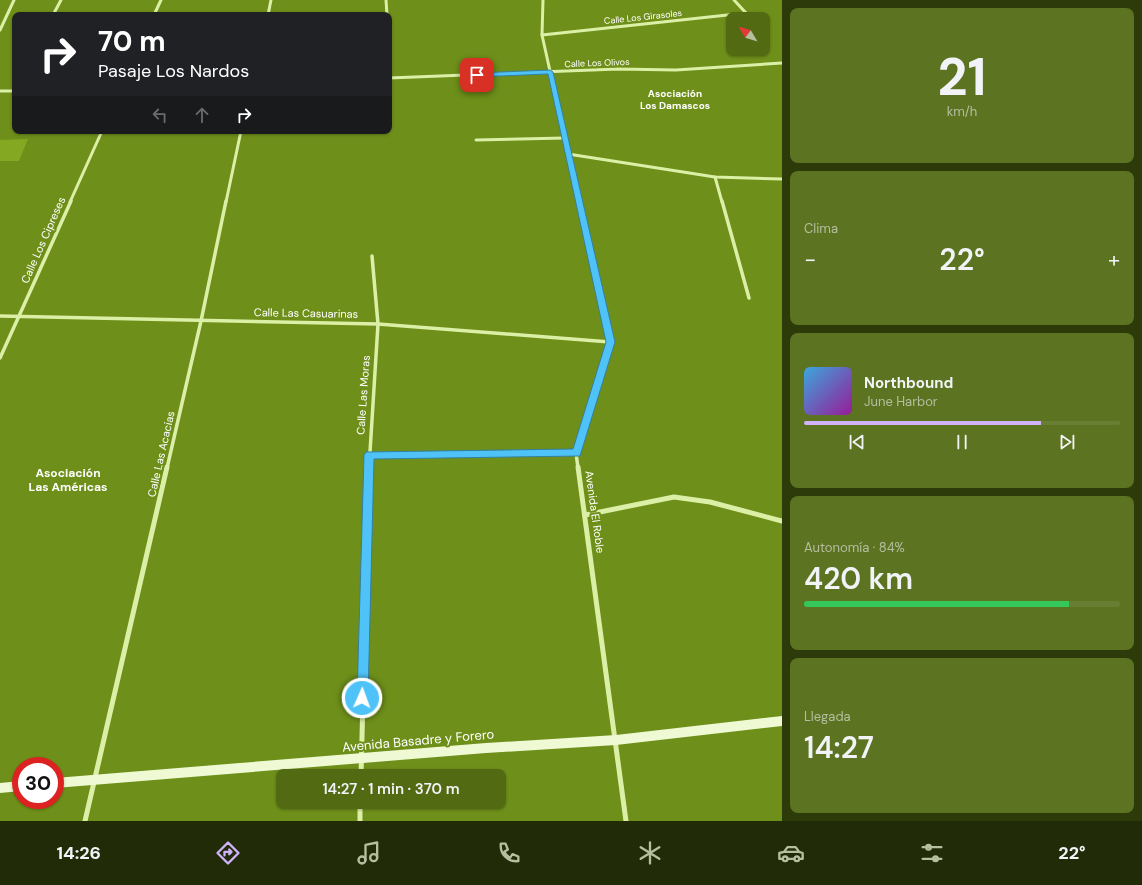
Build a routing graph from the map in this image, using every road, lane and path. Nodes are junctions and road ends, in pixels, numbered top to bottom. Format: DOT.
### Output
graph roads {
  1 [pos="14,0"];
  2 [pos="61,0"];
  3 [pos="161,0"];
  4 [pos="271,0"];
  5 [pos="386,0"];
  6 [pos="543,0"];
  7 [pos="734,0"];
  8 [pos="55,12"];
  9 [pos="155,12"];
  10 [pos="269,12"];
  11 [pos="386,12"];
  12 [pos="0,30"];
  13 [pos="542,35"];
  14 [pos="782,63"];
  15 [pos="550,72"];
  16 [pos="392,78"];
  17 [pos="12,90"];
  18 [pos="0,91"];
  19 [pos="101,134"];
  20 [pos="240,134"];
  21 [pos="565,138"];
  22 [pos="476,140"];
  23 [pos="568,154"];
  24 [pos="715,176"];
  25 [pos="782,179"];
  26 [pos="372,256"];
  27 [pos="749,298"];
  28 [pos="0,316"];
  29 [pos="18,317"];
  30 [pos="201,321"];
  31 [pos="378,324"];
  32 [pos="610,342"];
  33 [pos="0,358"];
  34 [pos="576,453"];
  35 [pos="369,455"];
  36 [pos="585,515"];
  37 [pos="782,521"];
  38 [pos="782,721"];
  39 [pos="616,740"];
  40 [pos="361,759"];
  41 [pos="361,769"];
  42 [pos="95,780"];
  43 [pos="64,782"];
  44 [pos="12,787"];
  45 [pos="0,788"];
  46 [pos="360,809"];
  47 [pos="85,821"];
  48 [pos="360,821"];
  49 [pos="626,821"];
  1 -- 12 [label="street"];
  2 -- 8 [label="street"];
  3 -- 9 [label="street"];
  4 -- 10 [label="street"];
  5 -- 11 [label="street"];
  6 -- 13 [label="street, Avenida El Roble"];
  7 -- 13 [label="street, Calle Los Girasoles"];
  13 -- 15 [label="street, Avenida El Roble"];
  14 -- 15 [label="street, Calle Los Olivos"];
  15 -- 16 [label="street, Calle Los Olivos"];
  15 -- 21 [label="street, Avenida El Roble"];
  17 -- 18 [label="street"];
  19 -- 29 [label="street, Calle Los Cipreses"];
  20 -- 30 [label="street, Calle Las Acacias"];
  21 -- 22 [label="street"];
  21 -- 23 [label="street, Avenida El Roble"];
  23 -- 24 [label="street"];
  23 -- 32 [label="street, Avenida El Roble"];
  24 -- 25 [label="street"];
  24 -- 27 [label="street"];
  26 -- 31 [label="street, Calle Las Moras"];
  28 -- 29 [label="street, Calle Las Casuarinas"];
  29 -- 30 [label="street, Calle Las Casuarinas"];
  29 -- 33 [label="street, Calle Los Cipreses"];
  30 -- 31 [label="street, Calle Las Casuarinas"];
  30 -- 42 [label="street, Calle Las Acacias"];
  31 -- 32 [label="street, Calle Las Casuarinas"];
  31 -- 35 [label="street, Calle Las Moras"];
  32 -- 34 [label="street, Avenida El Roble"];
  34 -- 35 [label="street"];
  34 -- 36 [label="street, Avenida El Roble"];
  35 -- 40 [label="street, Calle Las Moras"];
  36 -- 37 [label="street"];
  36 -- 39 [label="street, Avenida El Roble"];
  38 -- 39 [label="street, Avenida Basadre y Forero"];
  39 -- 40 [label="street, Avenida Basadre y Forero"];
  39 -- 49 [label="street, Avenida El Roble"];
  40 -- 41 [label="street, Calle Las Moras"];
  40 -- 42 [label="street, Avenida Basadre y Forero"];
  42 -- 43 [label="street, Avenida Basadre y Forero"];
  42 -- 47 [label="street, Calle Las Acacias"];
  44 -- 45 [label="street"];
  46 -- 48 [label="street"];
}
